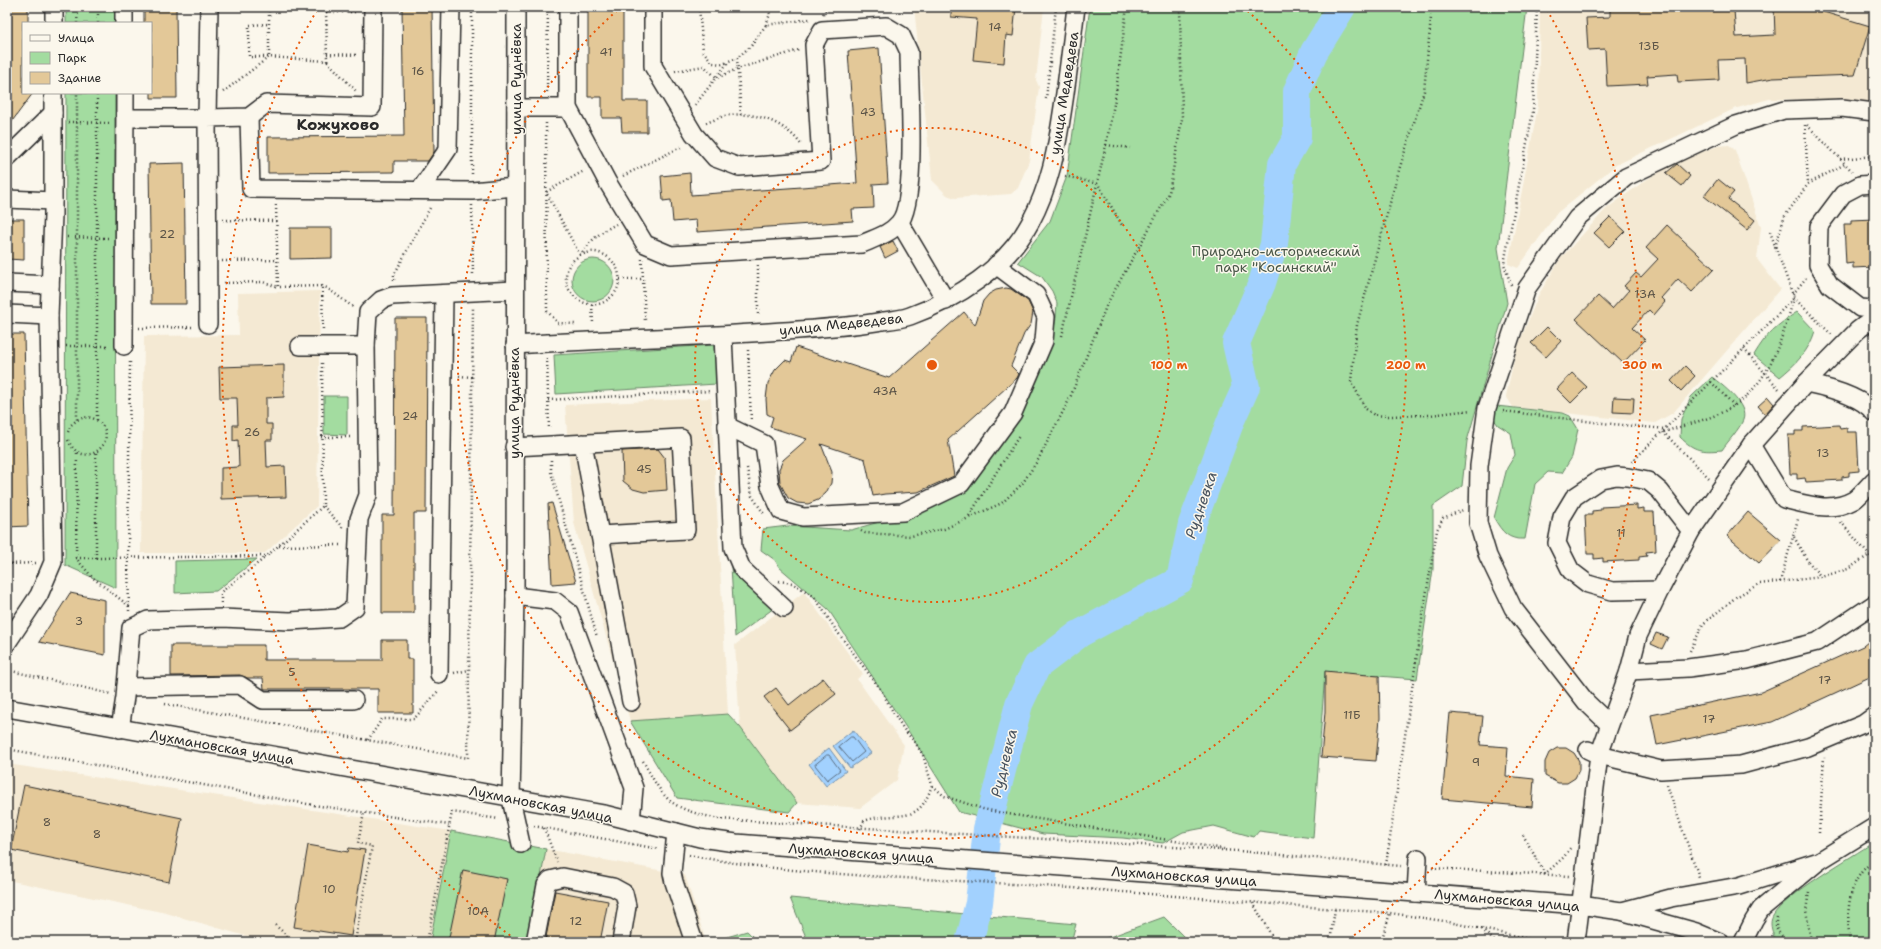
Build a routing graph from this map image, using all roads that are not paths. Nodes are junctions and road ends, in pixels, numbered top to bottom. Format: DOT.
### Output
graph roads {
  1 [pos="54,7"];
  2 [pos="124,7"];
  3 [pos="209,7"];
  4 [pos="451,7"];
  5 [pos="516,7"];
  6 [pos="568,7"];
  7 [pos="653,7"];
  8 [pos="1076,7"];
  9 [pos="373,9"];
  10 [pos="54,22"];
  11 [pos="124,22"];
  12 [pos="53,94"];
  13 [pos="126,94"];
  14 [pos="516,108"];
  15 [pos="568,108"];
  16 [pos="207,111"];
  17 [pos="1874,112"];
  18 [pos="249,117"];
  19 [pos="53,118"];
  20 [pos="126,120"];
  21 [pos="7,158"];
  22 [pos="1867,185"];
  23 [pos="515,187"];
  24 [pos="420,190"];
  25 [pos="7,199"];
  26 [pos="53,201"];
  27 [pos="900,223"];
  28 [pos="996,265"];
  29 [pos="7,283"];
  30 [pos="50,285"];
  31 [pos="514,290"];
  32 [pos="444,294"];
  33 [pos="946,301"];
  34 [pos="1874,309"];
  35 [pos="7,314"];
  36 [pos="49,316"];
  37 [pos="1874,318"];
  38 [pos="208,324"];
  39 [pos="723,336"];
  40 [pos="514,345"];
  41 [pos="124,346"];
  42 [pos="300,346"];
  43 [pos="366,346"];
  44 [pos="1806,382"];
  45 [pos="1874,413"];
  46 [pos="727,426"];
  47 [pos="583,443"];
  48 [pos="1751,445"];
  49 [pos="514,446"];
  50 [pos="1874,480"];
  51 [pos="1691,531"];
  52 [pos="600,535"];
  53 [pos="1660,590"];
  54 [pos="515,596"];
  55 [pos="1874,604"];
  56 [pos="784,608"];
  57 [pos="7,643"];
  58 [pos="1629,671"];
  59 [pos="444,679"];
  60 [pos="126,692"];
  61 [pos="354,700"];
  62 [pos="631,702"];
  63 [pos="7,708"];
  64 [pos="1874,716"];
  65 [pos="1609,724"];
  66 [pos="120,729"];
  67 [pos="1594,752"];
  68 [pos="511,799"];
  69 [pos="631,821"];
  70 [pos="1874,827"];
  71 [pos="676,832"];
  72 [pos="521,844"];
  73 [pos="1418,858"];
  74 [pos="1819,861"];
  75 [pos="1416,893"];
  76 [pos="1580,905"];
  77 [pos="1621,911"];
  78 [pos="535,942"];
  79 [pos="621,942"];
  80 [pos="694,942"];
  81 [pos="1576,942"];
  82 [pos="1720,942"];
  83 [pos="1743,942"];
  1 -- 10 [label="street"];
  2 -- 11 [label="street"];
  3 -- 16 [label="street"];
  4 -- 24 [label="street"];
  5 -- 14 [label="street, улица Руднёвка"];
  6 -- 15 [label="street"];
  7 -- 27 [label="street"];
  8 -- 28 [label="street, улица Медведева"];
  9 -- 18 [label="street"];
  12 -- 19 [label="street"];
  13 -- 20 [label="street"];
  14 -- 15 [label="street"];
  14 -- 23 [label="street, улица Руднёвка"];
  15 -- 27 [label="street"];
  16 -- 18 [label="street"];
  16 -- 20 [label="street"];
  16 -- 38 [label="street"];
  17 -- 65 [label="street"];
  18 -- 24 [label="street"];
  19 -- 21 [label="street"];
  19 -- 26 [label="street"];
  20 -- 41 [label="street"];
  22 -- 34 [label="street"];
  23 -- 24 [label="street"];
  23 -- 31 [label="street, улица Руднёвка"];
  25 -- 26 [label="street"];
  26 -- 30 [label="street"];
  27 -- 33 [label="street"];
  28 -- 33 [label="street, улица Медведева"];
  28 -- 46 [label="street"];
  29 -- 30 [label="street"];
  30 -- 36 [label="street"];
  31 -- 32 [label="street"];
  31 -- 40 [label="street, улица Руднёвка"];
  32 -- 43 [label="street"];
  32 -- 59 [label="street"];
  33 -- 39 [label="street, улица Медведева"];
  35 -- 36 [label="street"];
  36 -- 57 [label="street"];
  37 -- 44 [label="street"];
  39 -- 40 [label="street, улица Медведева"];
  39 -- 46 [label="street"];
  40 -- 49 [label="street, улица Руднёвка"];
  42 -- 43 [label="street"];
  43 -- 60 [label="street"];
  44 -- 45 [label="street"];
  44 -- 48 [label="street"];
  46 -- 56 [label="street"];
  47 -- 49 [label="street"];
  47 -- 52 [label="street"];
  47 -- 52 [label="street"];
  48 -- 50 [label="street"];
  48 -- 51 [label="street"];
  49 -- 54 [label="street, улица Руднёвка"];
  51 -- 53 [label="street"];
  51 -- 53 [label="street"];
  52 -- 62 [label="street"];
  53 -- 58 [label="street"];
  54 -- 68 [label="street, улица Руднёвка"];
  54 -- 69 [label="street"];
  55 -- 58 [label="street"];
  58 -- 65 [label="street"];
  60 -- 61 [label="street"];
  60 -- 66 [label="street"];
  63 -- 66 [label="street, Лухмановская улица"];
  64 -- 67 [label="street"];
  65 -- 67 [label="street"];
  66 -- 68 [label="street, Лухмановская улица"];
  67 -- 76 [label="street"];
  68 -- 69 [label="street, Лухмановская улица"];
  68 -- 72 [label="street, улица Руднёвка"];
  69 -- 71 [label="street, Лухмановская улица"];
  70 -- 74 [label="street"];
  71 -- 75 [label="street, Лухмановская улица"];
  71 -- 80 [label="street"];
  73 -- 75 [label="street"];
  74 -- 77 [label="street"];
  74 -- 83 [label="street"];
  75 -- 76 [label="street, Лухмановская улица"];
  76 -- 77 [label="street, Лухмановская улица"];
  76 -- 81 [label="street"];
  77 -- 82 [label="street, Лухмановская улица"];
  78 -- 79 [label="street"];
}
